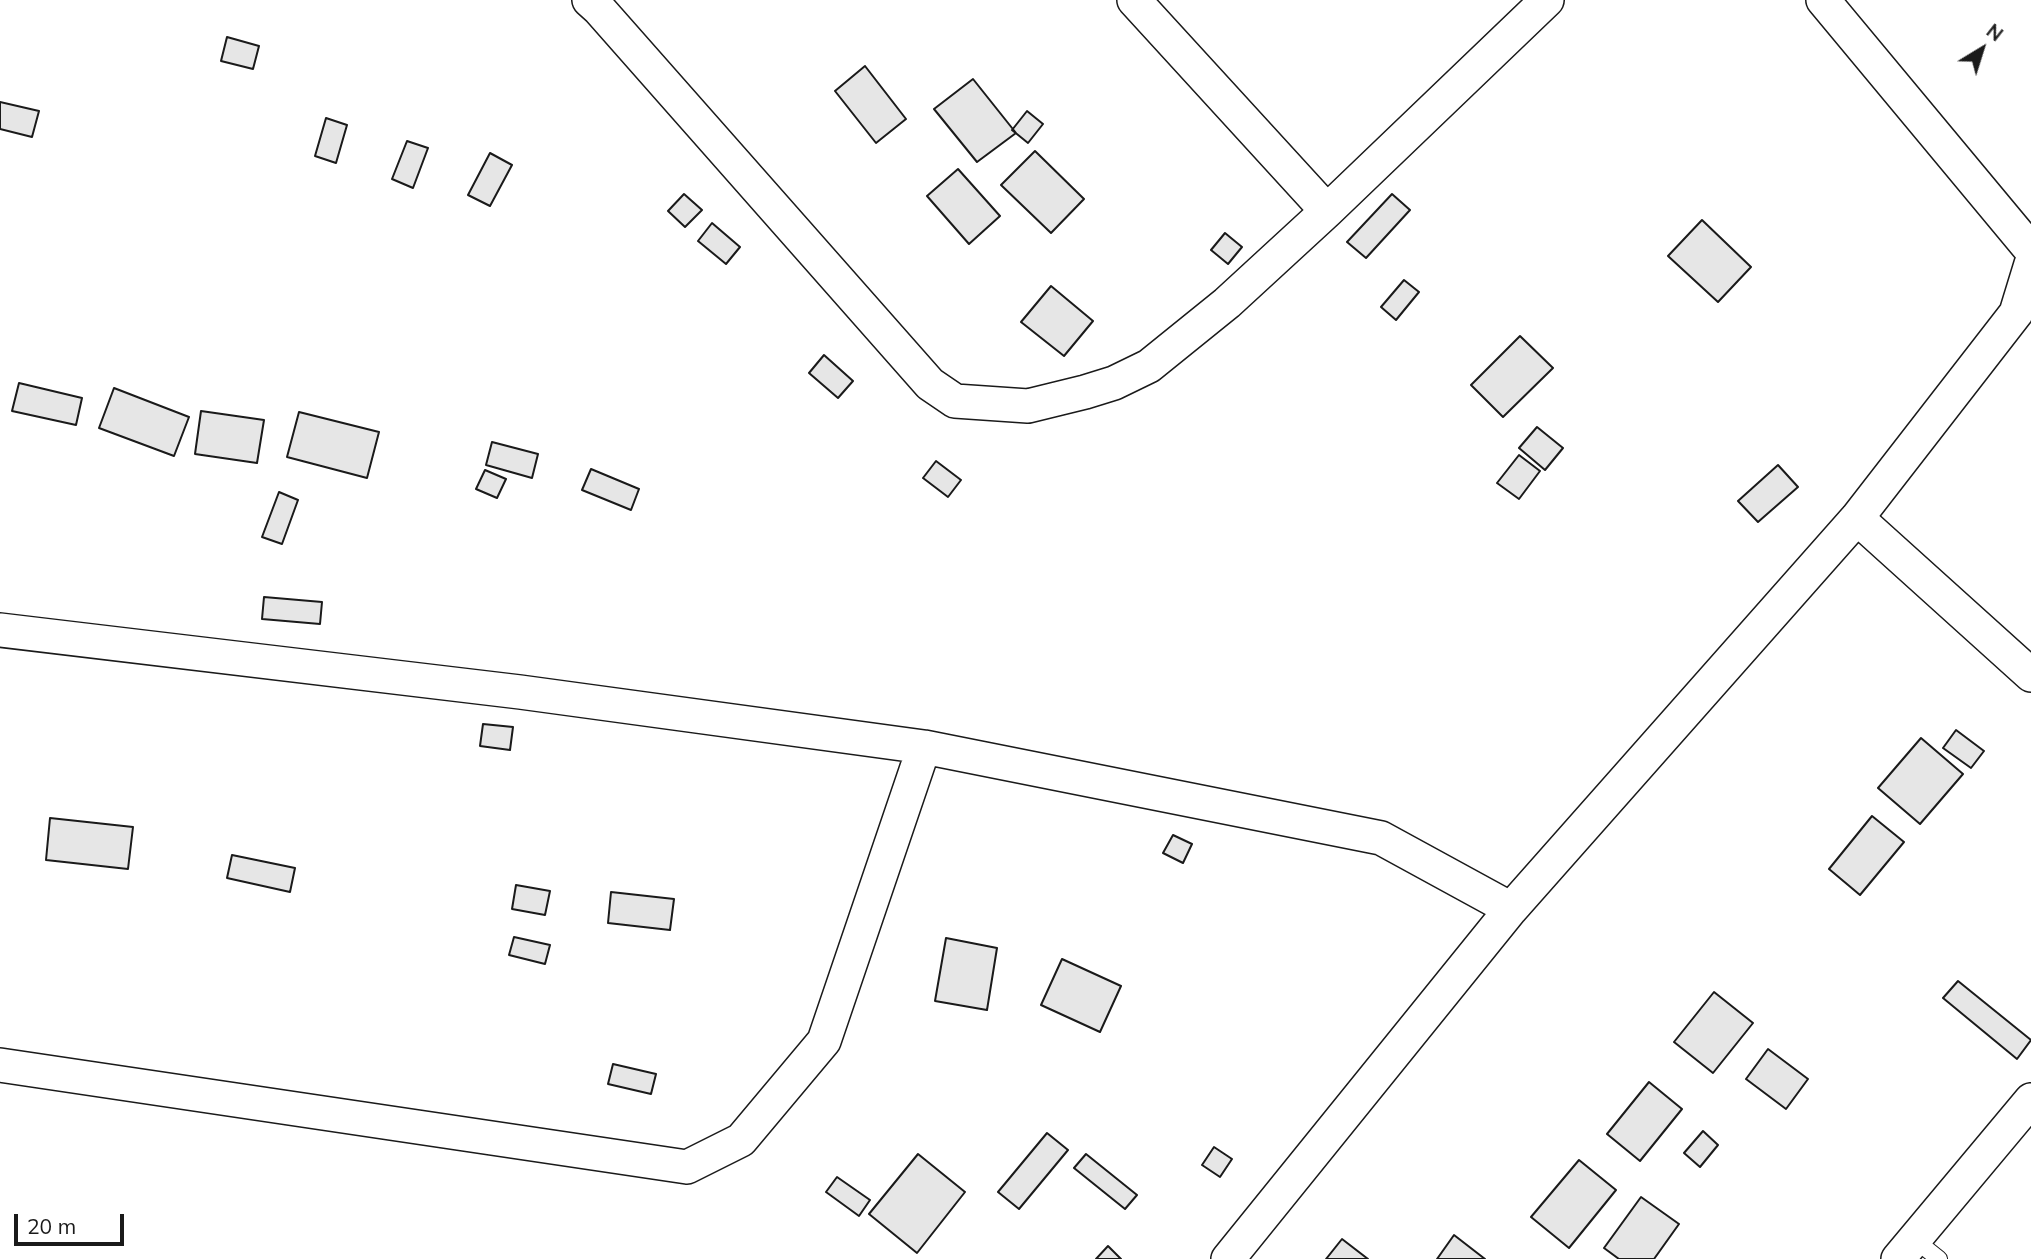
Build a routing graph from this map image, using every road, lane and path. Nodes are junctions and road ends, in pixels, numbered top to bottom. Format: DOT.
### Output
graph roads {
  1 [pos="589,0"];
  2 [pos="1134,0"];
  3 [pos="1547,0"];
  4 [pos="1823,0"];
  5 [pos="1326,211"];
  6 [pos="2031,250"];
  7 [pos="2031,264"];
  8 [pos="1857,518"];
  9 [pos="0,630"];
  10 [pos="2031,675"];
  11 [pos="924,747"];
  12 [pos="1511,909"];
  13 [pos="0,1065"];
  14 [pos="2031,1100"];
  15 [pos="1917,1252"];
  16 [pos="1228,1259"];
  1 -- 5 [label="street"];
  2 -- 5 [label="street"];
  3 -- 5 [label="street"];
  4 -- 6 [label="street"];
  7 -- 8 [label="street"];
  8 -- 10 [label="street"];
  8 -- 12 [label="street"];
  9 -- 11 [label="street"];
  11 -- 12 [label="street"];
  11 -- 13 [label="street"];
  12 -- 16 [label="street"];
  14 -- 15 [label="street"];
}
